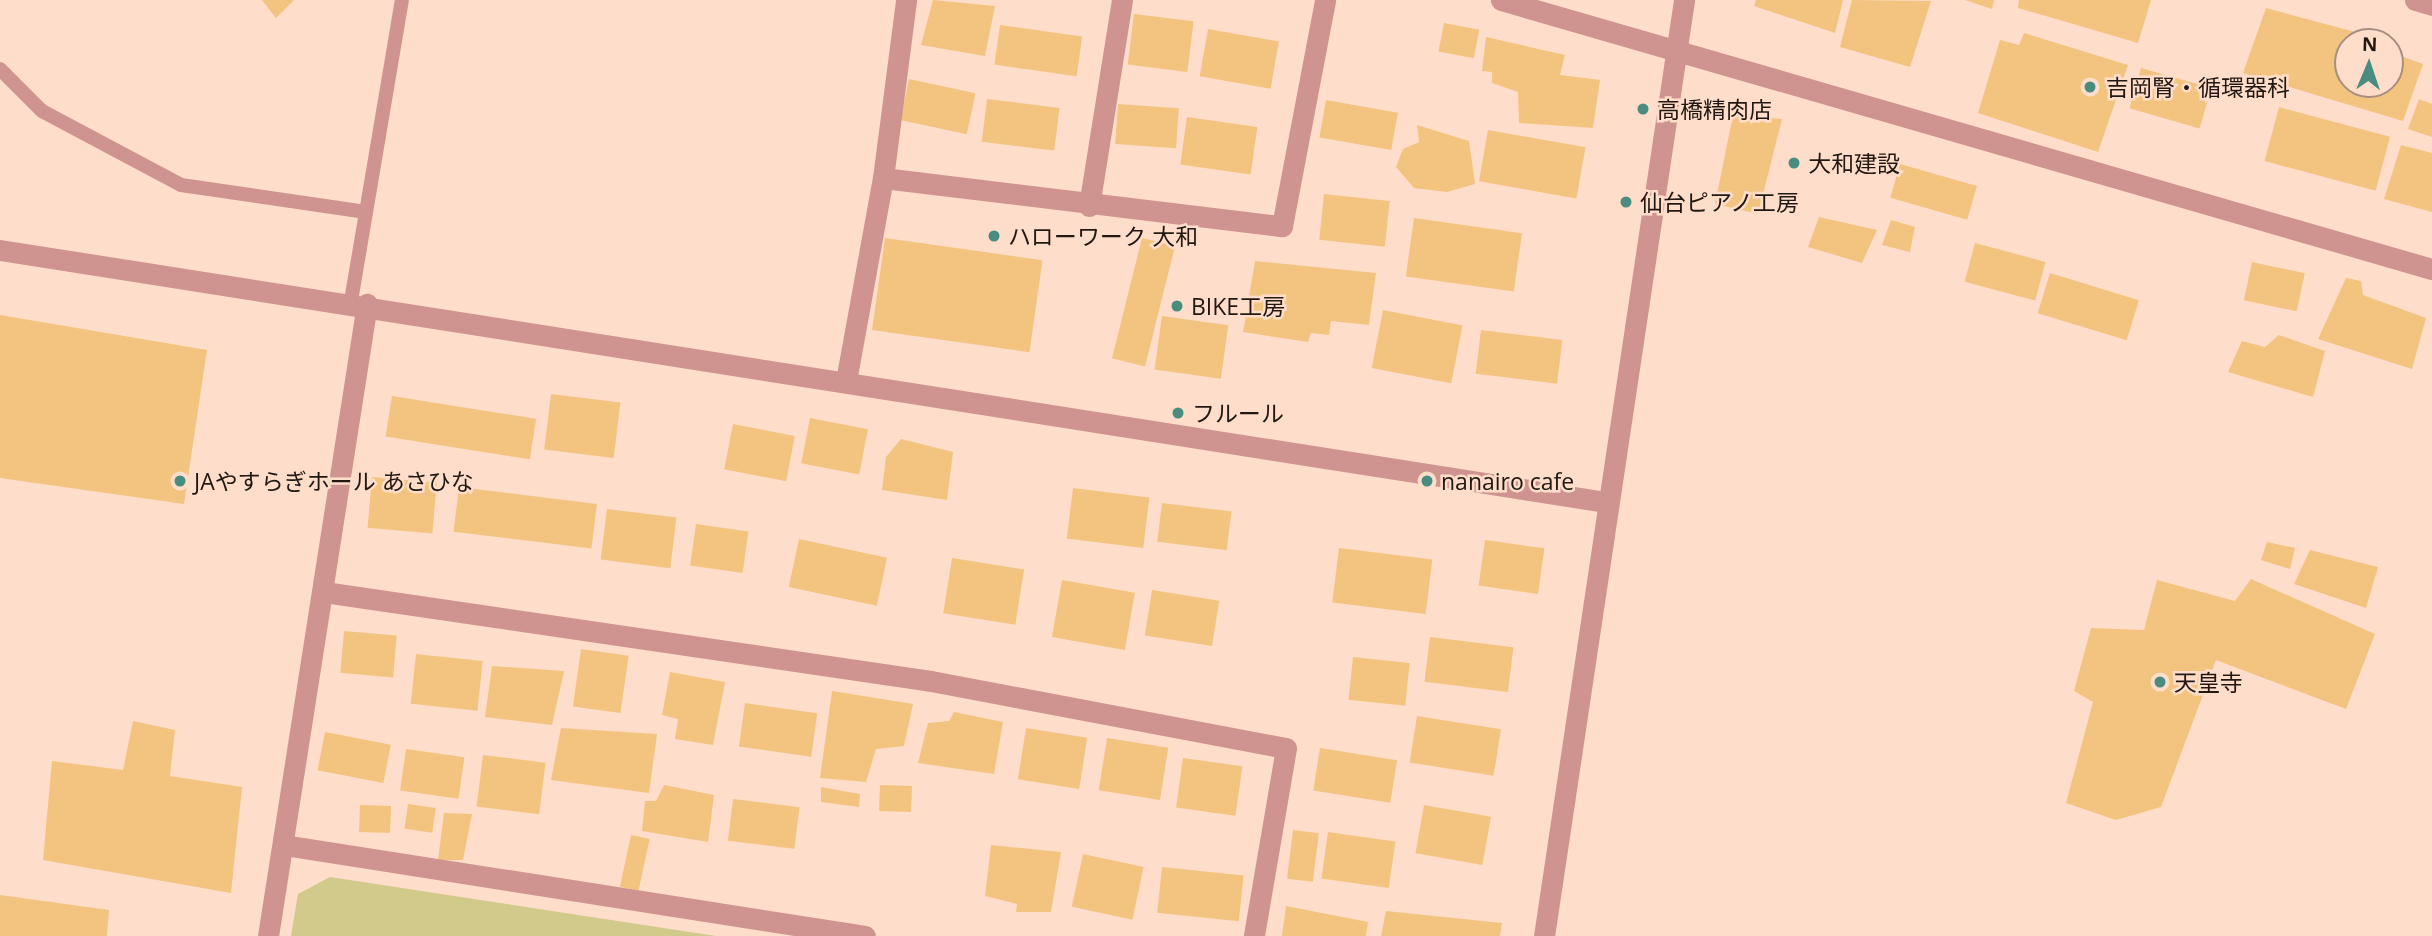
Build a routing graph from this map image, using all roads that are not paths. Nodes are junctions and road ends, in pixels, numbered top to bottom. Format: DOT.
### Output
graph roads {
  1 [pos="402,0"];
  2 [pos="906,0"];
  3 [pos="1122,0"];
  4 [pos="1325,0"];
  5 [pos="1501,0"];
  6 [pos="1684,0"];
  7 [pos="2414,0"];
  8 [pos="2432,5"];
  9 [pos="1677,48"];
  10 [pos="0,69"];
  11 [pos="883,178"];
  12 [pos="1089,206"];
  13 [pos="366,212"];
  14 [pos="0,250"];
  15 [pos="2432,269"];
  16 [pos="359,302"];
  17 [pos="846,381"];
  18 [pos="1606,502"];
  19 [pos="324,592"];
  20 [pos="284,845"];
  21 [pos="268,936"];
  22 [pos="865,936"];
  23 [pos="1254,936"];
  24 [pos="1544,936"];
  1 -- 13 [label="lane"];
  2 -- 11 [label="street"];
  3 -- 12 [label="street"];
  4 -- 12 [label="street"];
  5 -- 9 [label="street"];
  6 -- 9 [label="street"];
  7 -- 8 [label="street"];
  9 -- 15 [label="street"];
  9 -- 18 [label="street"];
  10 -- 13 [label="lane"];
  11 -- 12 [label="street"];
  11 -- 17 [label="street"];
  13 -- 16 [label="lane"];
  14 -- 16 [label="street"];
  16 -- 17 [label="street"];
  16 -- 19 [label="street"];
  17 -- 18 [label="street"];
  18 -- 24 [label="street"];
  19 -- 20 [label="street"];
  19 -- 23 [label="street"];
  20 -- 21 [label="street"];
  20 -- 22 [label="street"];
}
